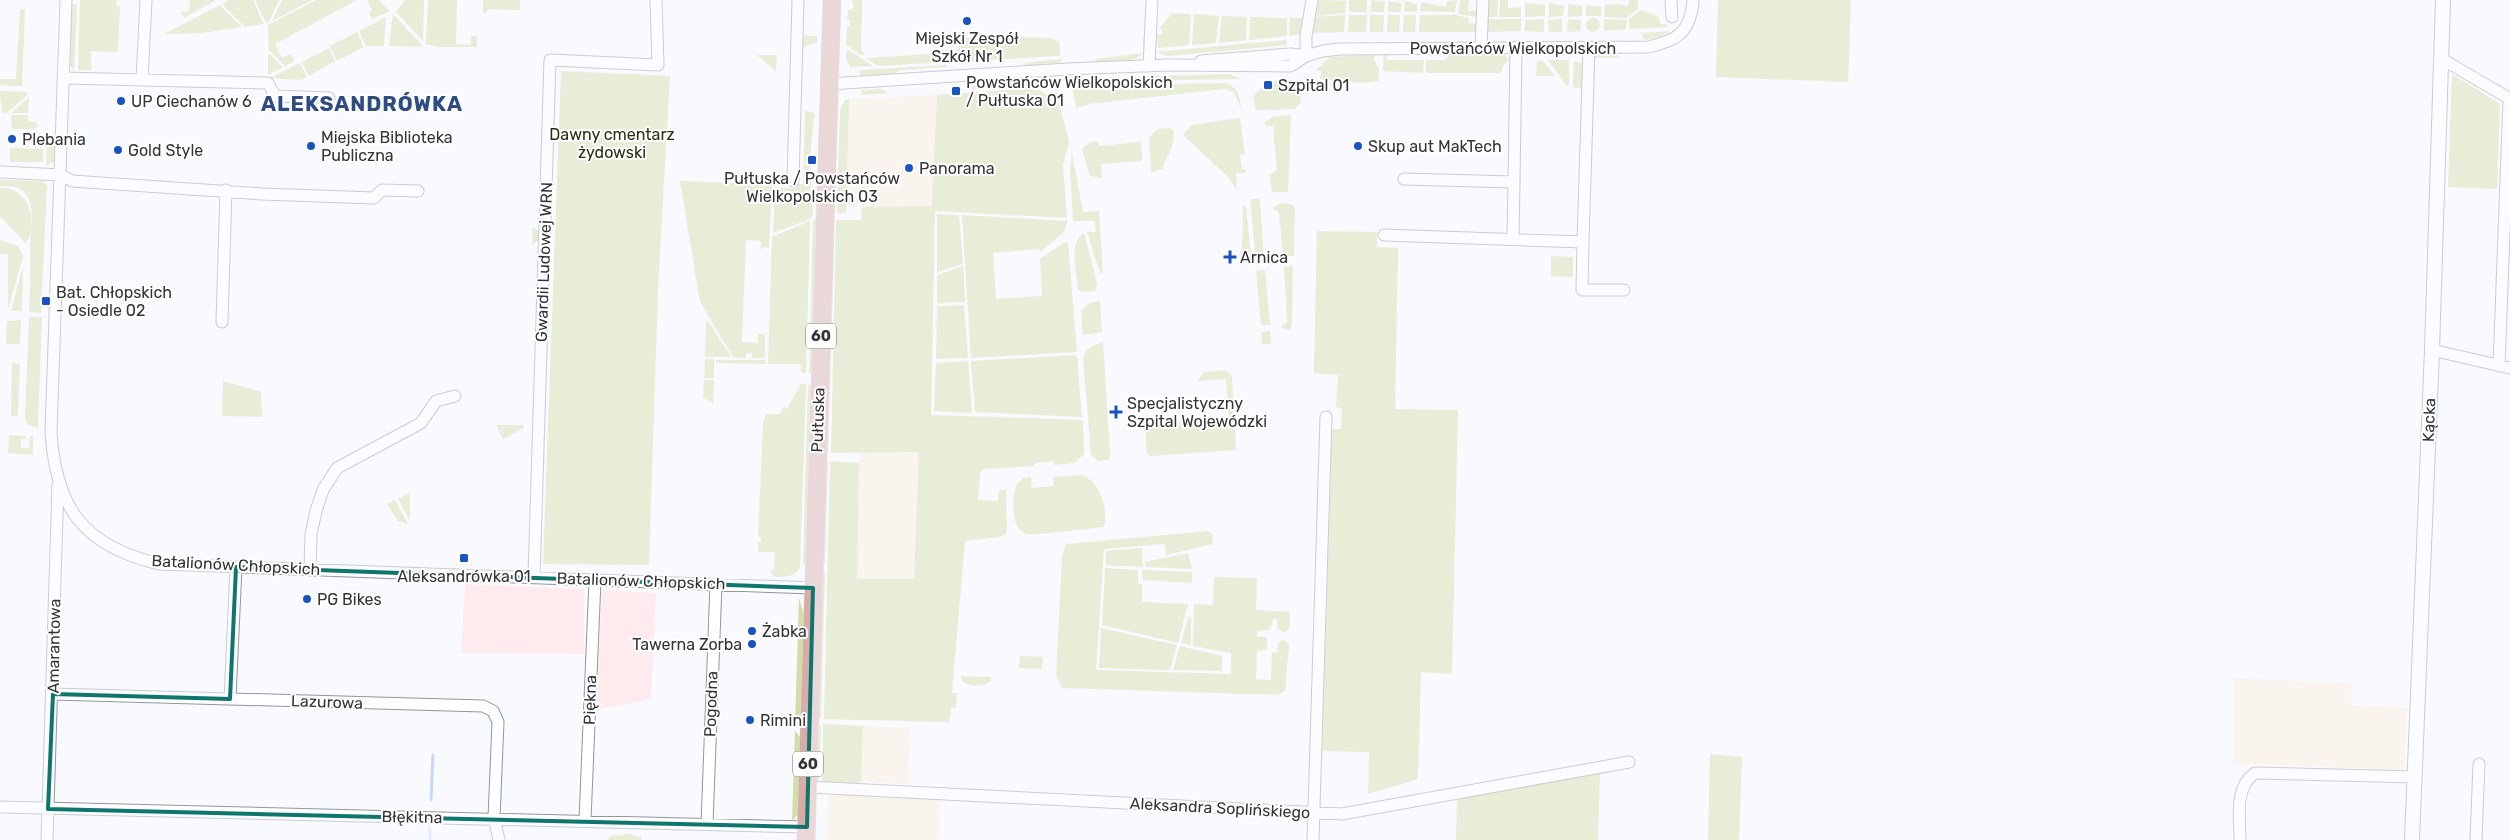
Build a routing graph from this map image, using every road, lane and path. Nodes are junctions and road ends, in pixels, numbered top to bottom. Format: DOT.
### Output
graph roads {
  1 [pos="66,0"];
  2 [pos="146,0"];
  3 [pos="656,0"];
  4 [pos="798,0"];
  5 [pos="832,0"];
  6 [pos="1152,0"];
  7 [pos="1312,0"];
  8 [pos="1483,0"];
  9 [pos="1671,0"];
  10 [pos="1693,0"];
  11 [pos="2443,0"];
  12 [pos="1672,17"];
  13 [pos="1516,47"];
  14 [pos="1482,48"];
  15 [pos="1589,48"];
  16 [pos="1306,56"];
  17 [pos="2442,59"];
  18 [pos="1149,66"];
  19 [pos="64,78"];
  20 [pos="142,80"];
  21 [pos="829,84"];
  22 [pos="330,98"];
  23 [pos="2510,99"];
  24 [pos="0,172"];
  25 [pos="61,175"];
  26 [pos="1404,178"];
  27 [pos="793,181"];
  28 [pos="1514,182"];
  29 [pos="226,190"];
  30 [pos="418,191"];
  31 [pos="1384,235"];
  32 [pos="1514,239"];
  33 [pos="1583,242"];
  34 [pos="1624,290"];
  35 [pos="222,322"];
  36 [pos="2432,350"];
  37 [pos="2505,367"];
  38 [pos="456,396"];
  39 [pos="1326,416"];
  40 [pos="58,482"];
  41 [pos="236,566"];
  42 [pos="310,570"];
  43 [pos="534,577"];
  44 [pos="595,580"];
  45 [pos="716,584"];
  46 [pos="813,588"];
  47 [pos="52,694"];
  48 [pos="230,699"];
  49 [pos="1629,762"];
  50 [pos="2479,764"];
  51 [pos="2414,777"];
  52 [pos="808,787"];
  53 [pos="0,807"];
  54 [pos="48,809"];
  55 [pos="1314,814"];
  56 [pos="494,818"];
  57 [pos="585,820"];
  58 [pos="707,824"];
  59 [pos="806,834"];
  60 [pos="47,840"];
  61 [pos="499,840"];
  62 [pos="1313,840"];
  63 [pos="2240,840"];
  64 [pos="2412,840"];
  65 [pos="2476,840"];
  1 -- 19 [label="street, Batalionów Chłopskich"];
  2 -- 20 [label="street"];
  3 -- 43 [label="street, Gwardii Ludowej WRN"];
  4 -- 27 [label="street"];
  5 -- 21 [label="main road, Pułtuska / 60"];
  6 -- 18 [label="street"];
  7 -- 16 [label="street"];
  8 -- 14 [label="street"];
  9 -- 12 [label="street"];
  10 -- 15 [label="street, Powstańców Wielkopolskich"];
  11 -- 17 [label="street, Kącka"];
  13 -- 14 [label="street, Powstańców Wielkopolskich"];
  13 -- 15 [label="street, Powstańców Wielkopolskich"];
  13 -- 28 [label="street"];
  14 -- 16 [label="street, Powstańców Wielkopolskich"];
  15 -- 33 [label="street"];
  16 -- 18 [label="street, Powstańców Wielkopolskich"];
  17 -- 23 [label="street"];
  17 -- 36 [label="street, Kącka"];
  18 -- 21 [label="street, Powstańców Wielkopolskich"];
  19 -- 20 [label="street"];
  19 -- 25 [label="street, Batalionów Chłopskich"];
  20 -- 22 [label="street"];
  21 -- 46 [label="main road, Pułtuska / 60"];
  23 -- 37 [label="street"];
  24 -- 25 [label="street"];
  25 -- 29 [label="street"];
  25 -- 40 [label="street, Batalionów Chłopskich"];
  26 -- 28 [label="street"];
  28 -- 32 [label="street"];
  29 -- 30 [label="street"];
  29 -- 35 [label="street"];
  31 -- 32 [label="street"];
  32 -- 33 [label="street"];
  33 -- 34 [label="street"];
  36 -- 37 [label="street"];
  36 -- 51 [label="street, Kącka"];
  38 -- 42 [label="street"];
  39 -- 55 [label="street"];
  40 -- 41 [label="street, Batalionów Chłopskich"];
  40 -- 47 [label="street, Amarantowa"];
  41 -- 42 [label="street, Batalionów Chłopskich"];
  41 -- 48 [label="street"];
  42 -- 43 [label="street, Batalionów Chłopskich"];
  43 -- 44 [label="street, Batalionów Chłopskich"];
  44 -- 45 [label="street, Batalionów Chłopskich"];
  44 -- 57 [label="street, Piękna"];
  45 -- 46 [label="street, Batalionów Chłopskich"];
  45 -- 58 [label="street, Pogodna"];
  46 -- 52 [label="main road, Pułtuska / 60"];
  47 -- 48 [label="street, Lazurowa"];
  47 -- 54 [label="street, Amarantowa"];
  48 -- 56 [label="street, Lazurowa"];
  49 -- 55 [label="street, Aleksandra Soplińskiego"];
  50 -- 65 [label="street"];
  51 -- 63 [label="street"];
  51 -- 64 [label="street, Kącka"];
  52 -- 55 [label="street, Aleksandra Soplińskiego"];
  52 -- 59 [label="main road, Pułtuska / 60"];
  53 -- 54 [label="street, Błękitna"];
  54 -- 56 [label="street, Błękitna"];
  54 -- 60 [label="street"];
  55 -- 62 [label="street"];
  56 -- 57 [label="street, Błękitna"];
  56 -- 61 [label="street, Lazurowa"];
  57 -- 58 [label="street, Błękitna"];
  58 -- 59 [label="street, Błękitna"];
}
